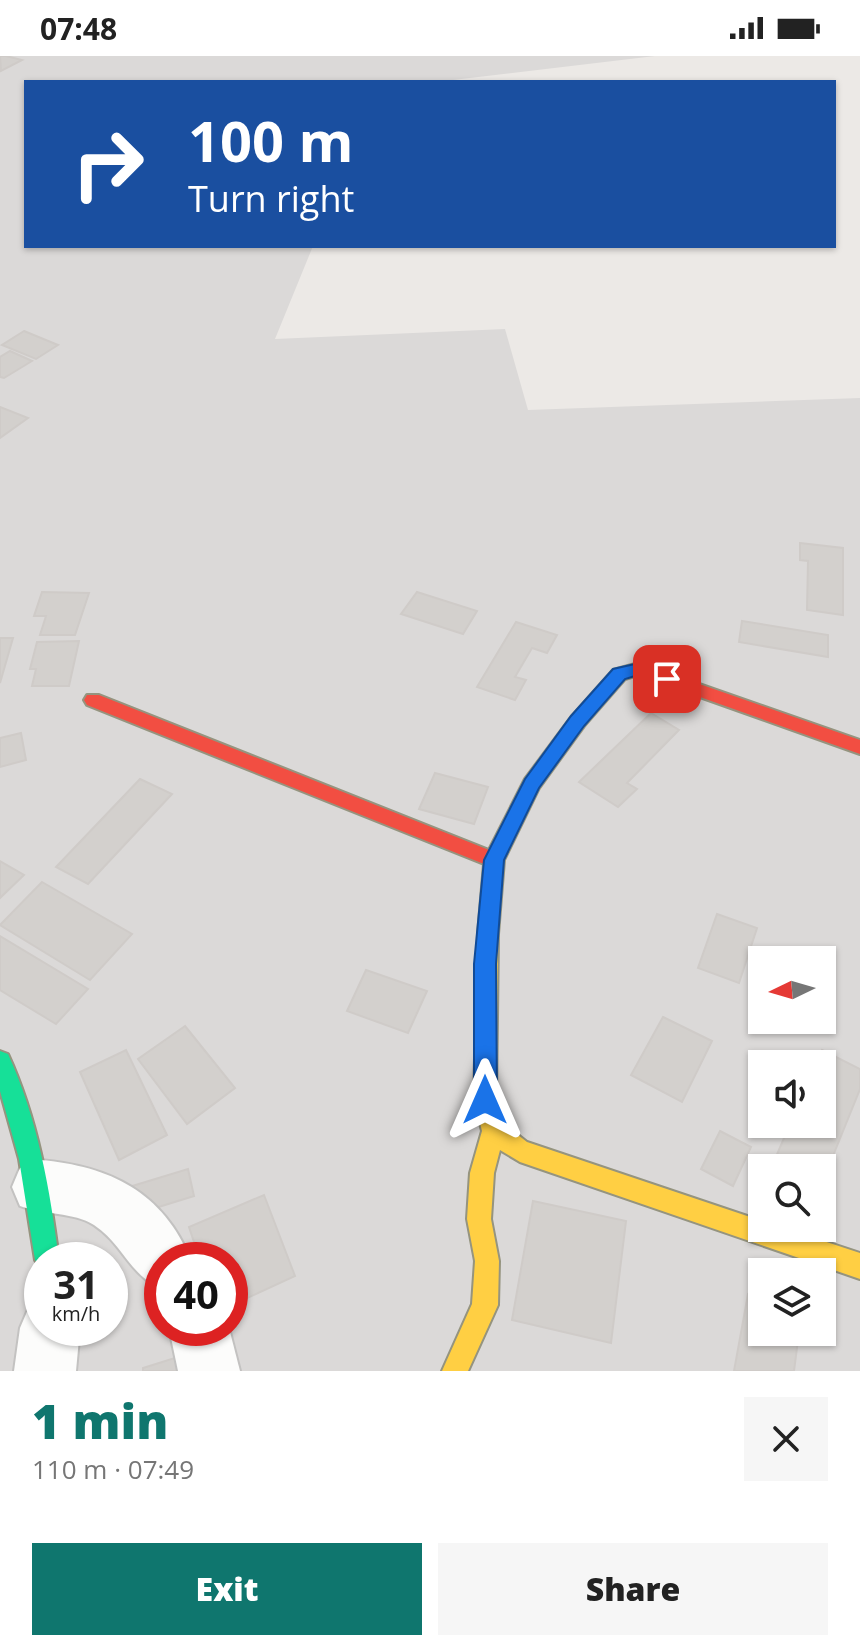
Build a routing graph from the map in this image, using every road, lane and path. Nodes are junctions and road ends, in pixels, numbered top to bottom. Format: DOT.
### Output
graph roads {
  1 [pos="93,700"];
  2 [pos="860,747"];
  3 [pos="494,860"];
  4 [pos="0,1061"];
  5 [pos="494,1131"];
  6 [pos="40,1187"];
  7 [pos="45,1242"];
  8 [pos="148,1242"];
  9 [pos="860,1266"];
  10 [pos="48,1346"];
  11 [pos="203,1346"];
  12 [pos="45,1371"];
  13 [pos="209,1371"];
  14 [pos="455,1371"];
  1 -- 3 [label="street"];
  2 -- 3 [label="street"];
  3 -- 5 [label="street"];
  4 -- 6 [label="street"];
  5 -- 9 [label="street"];
  5 -- 14 [label="street"];
  6 -- 7 [label="street"];
  6 -- 8 [label="street"];
  10 -- 12 [label="street"];
  11 -- 13 [label="street"];
}
